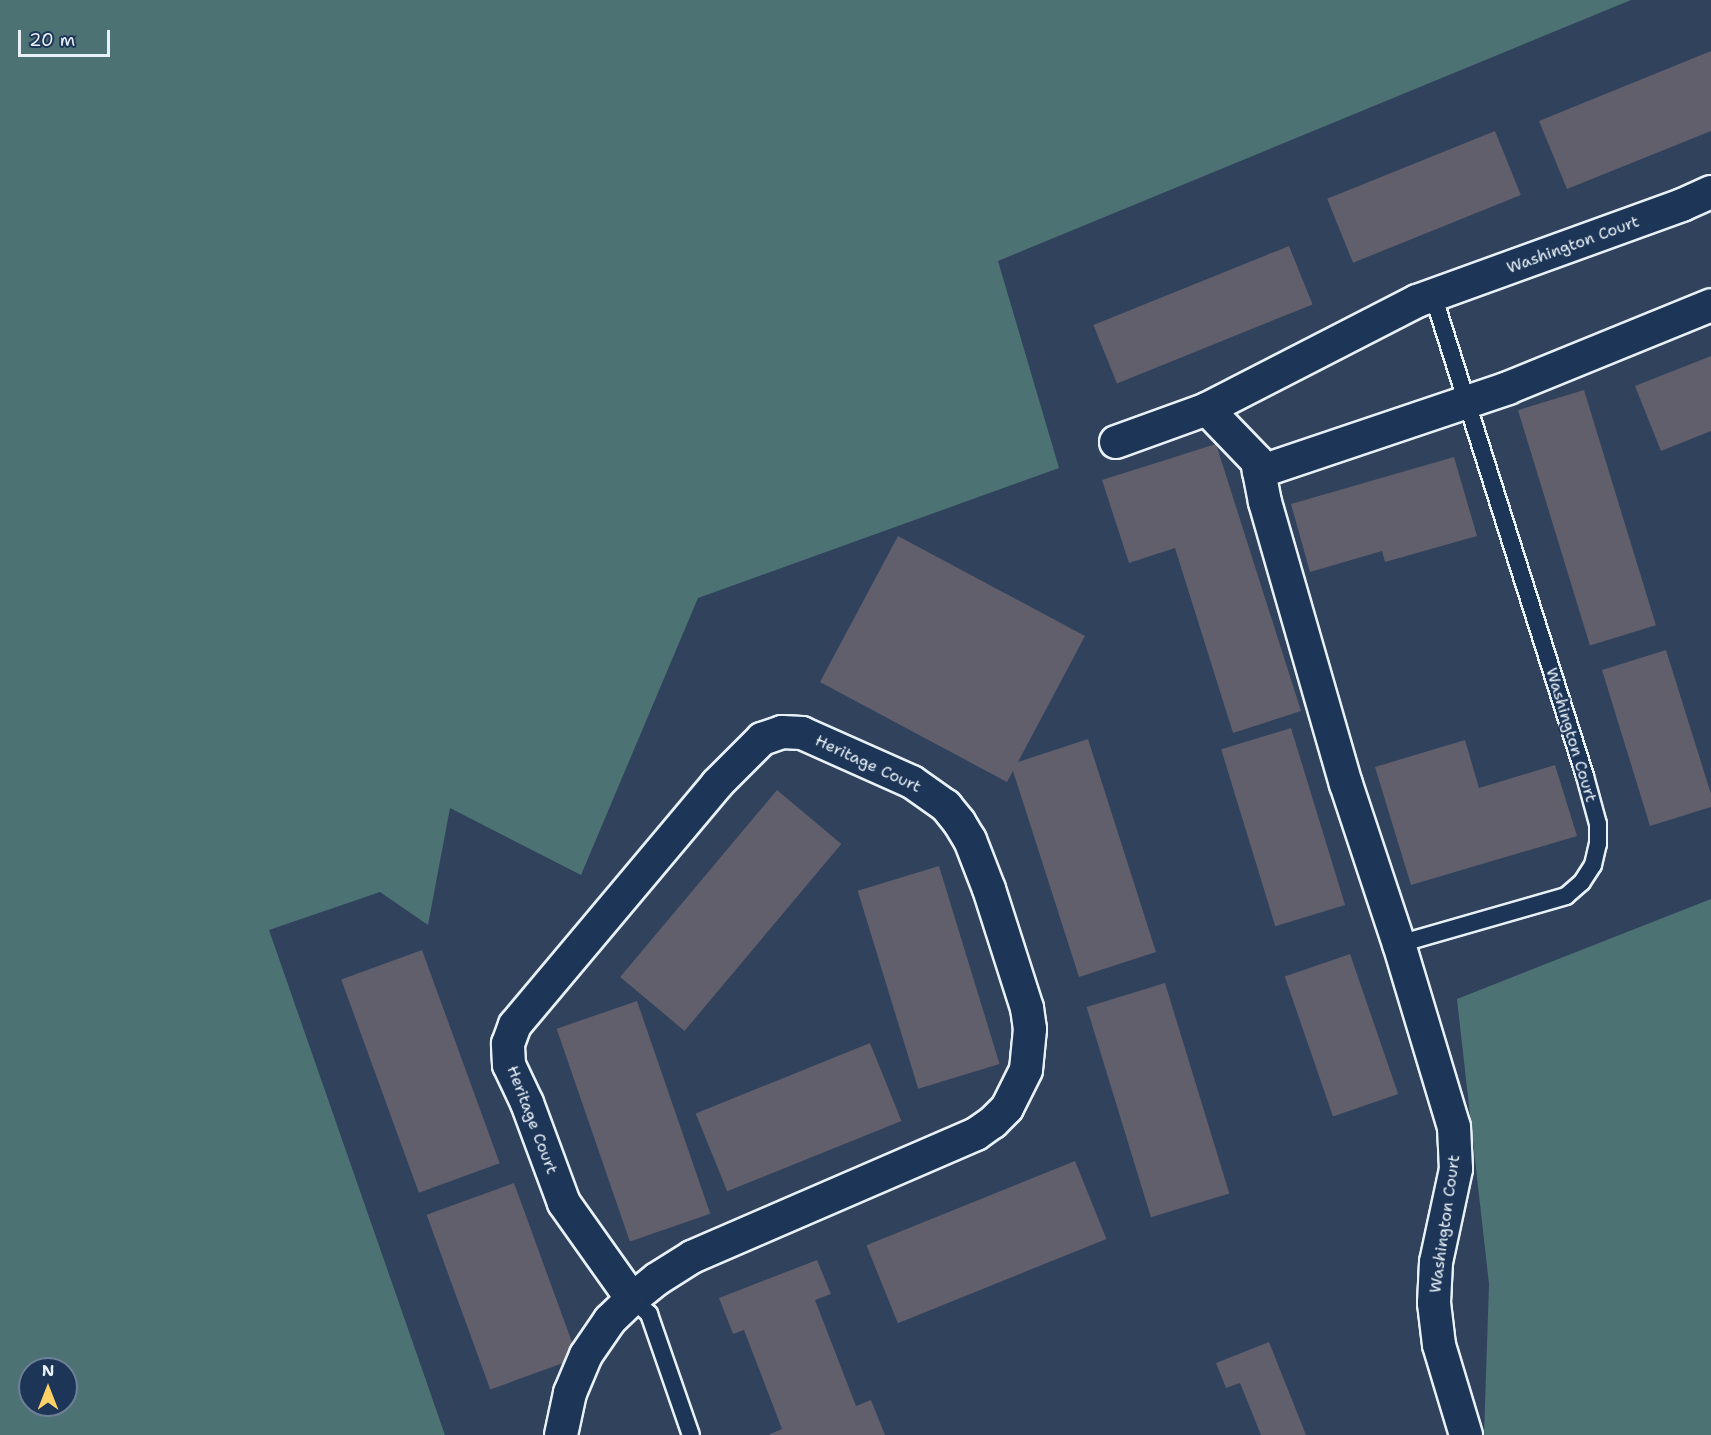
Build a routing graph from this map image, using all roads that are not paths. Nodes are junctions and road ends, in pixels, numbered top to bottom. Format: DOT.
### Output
graph roads {
  1 [pos="1711,192"];
  2 [pos="1433,295"];
  3 [pos="1711,305"];
  4 [pos="1468,402"];
  5 [pos="1206,409"];
  6 [pos="1116,442"];
  7 [pos="1259,472"];
  8 [pos="1399,944"];
  9 [pos="632,1299"];
  10 [pos="561,1435"];
  11 [pos="691,1435"];
  12 [pos="1466,1435"];
  1 -- 2 [label="street, Washington Court"];
  2 -- 4 [label="lane, Washington Court"];
  2 -- 5 [label="street, Washington Court"];
  3 -- 4 [label="street"];
  4 -- 7 [label="street"];
  4 -- 8 [label="lane, Washington Court"];
  5 -- 6 [label="street, Washington Court"];
  5 -- 7 [label="street, Washington Court"];
  7 -- 8 [label="street, Washington Court"];
  8 -- 12 [label="street, Washington Court"];
  9 -- 9 [label="street, Heritage Court"];
  9 -- 10 [label="street, Heritage Court"];
  9 -- 11 [label="lane, Heritage Court"];
}
